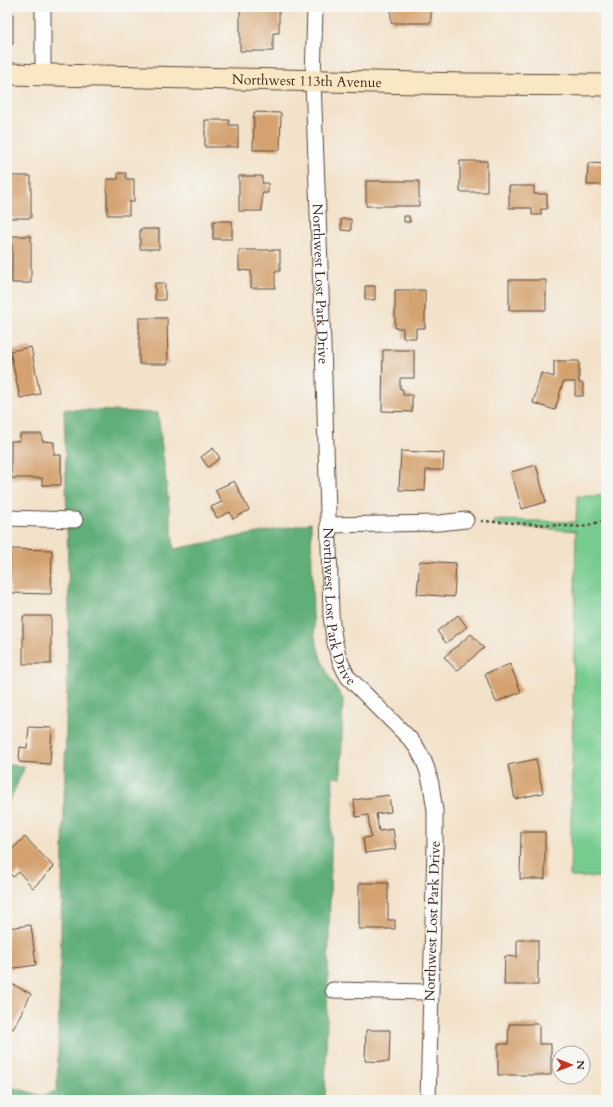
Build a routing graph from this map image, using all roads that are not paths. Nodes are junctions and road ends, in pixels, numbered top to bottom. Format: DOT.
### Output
graph roads {
  1 [pos="43,7"];
  2 [pos="315,7"];
  3 [pos="7,74"];
  4 [pos="43,75"];
  5 [pos="313,81"];
  6 [pos="606,85"];
  7 [pos="7,518"];
  8 [pos="75,520"];
  9 [pos="466,520"];
  10 [pos="329,525"];
  11 [pos="333,990"];
  12 [pos="430,992"];
  13 [pos="428,1100"];
  1 -- 4 [label="street"];
  2 -- 5 [label="street, Northwest Lost Park Drive"];
  3 -- 4 [label="street, Northwest 113th Avenue"];
  4 -- 5 [label="street, Northwest 113th Avenue"];
  5 -- 6 [label="street, Northwest 113th Avenue"];
  5 -- 10 [label="street, Northwest Lost Park Drive"];
  7 -- 8 [label="street"];
  9 -- 10 [label="street"];
  10 -- 12 [label="street, Northwest Lost Park Drive"];
  11 -- 12 [label="street"];
  12 -- 13 [label="street, Northwest Lost Park Drive"];
}
